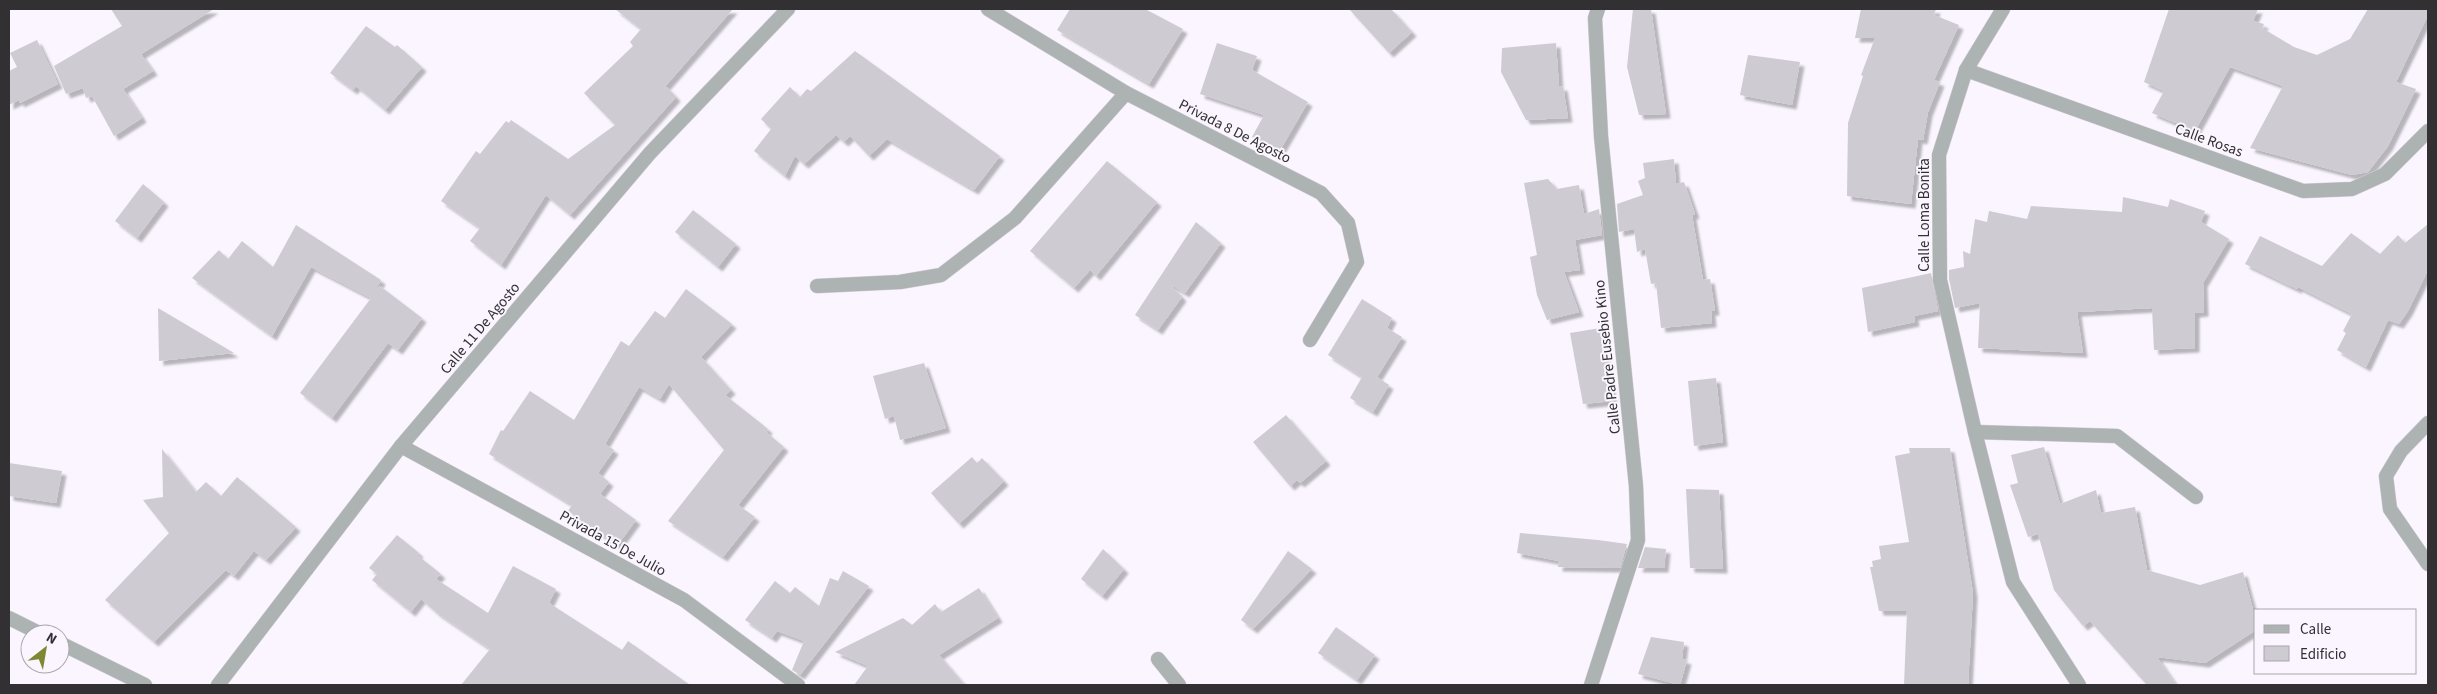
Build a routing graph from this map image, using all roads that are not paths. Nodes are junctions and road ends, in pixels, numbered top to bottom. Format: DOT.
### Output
graph roads {
  1 [pos="788,9"];
  2 [pos="988,9"];
  3 [pos="2003,9"];
  4 [pos="1594,12"];
  5 [pos="1966,70"];
  6 [pos="1126,93"];
  7 [pos="2428,131"];
  8 [pos="817,286"];
  9 [pos="1310,340"];
  10 [pos="2428,423"];
  11 [pos="1975,432"];
  12 [pos="401,446"];
  13 [pos="2196,497"];
  14 [pos="2428,564"];
  15 [pos="9,618"];
  16 [pos="21,624"];
  17 [pos="70,648"];
  18 [pos="1158,659"];
  19 [pos="145,685"];
  20 [pos="218,685"];
  21 [pos="798,685"];
  22 [pos="1179,685"];
  23 [pos="1591,685"];
  24 [pos="2079,685"];
  1 -- 12 [label="street, Calle 11 De Agosto"];
  2 -- 6 [label="street, Privada 8 De Agosto"];
  3 -- 5 [label="street, Calle Loma Bonita"];
  4 -- 23 [label="street, Calle Padre Eusebio Kino"];
  5 -- 7 [label="street, Calle Rosas"];
  5 -- 11 [label="street, Calle Loma Bonita"];
  6 -- 8 [label="street"];
  6 -- 9 [label="street, Privada 8 De Agosto"];
  10 -- 14 [label="street"];
  11 -- 13 [label="street"];
  11 -- 24 [label="street, Calle Loma Bonita"];
  12 -- 20 [label="street, Calle 11 De Agosto"];
  12 -- 21 [label="street, Privada 15 De Julio"];
  15 -- 16 [label="street"];
  17 -- 19 [label="street"];
  18 -- 22 [label="street"];
}
